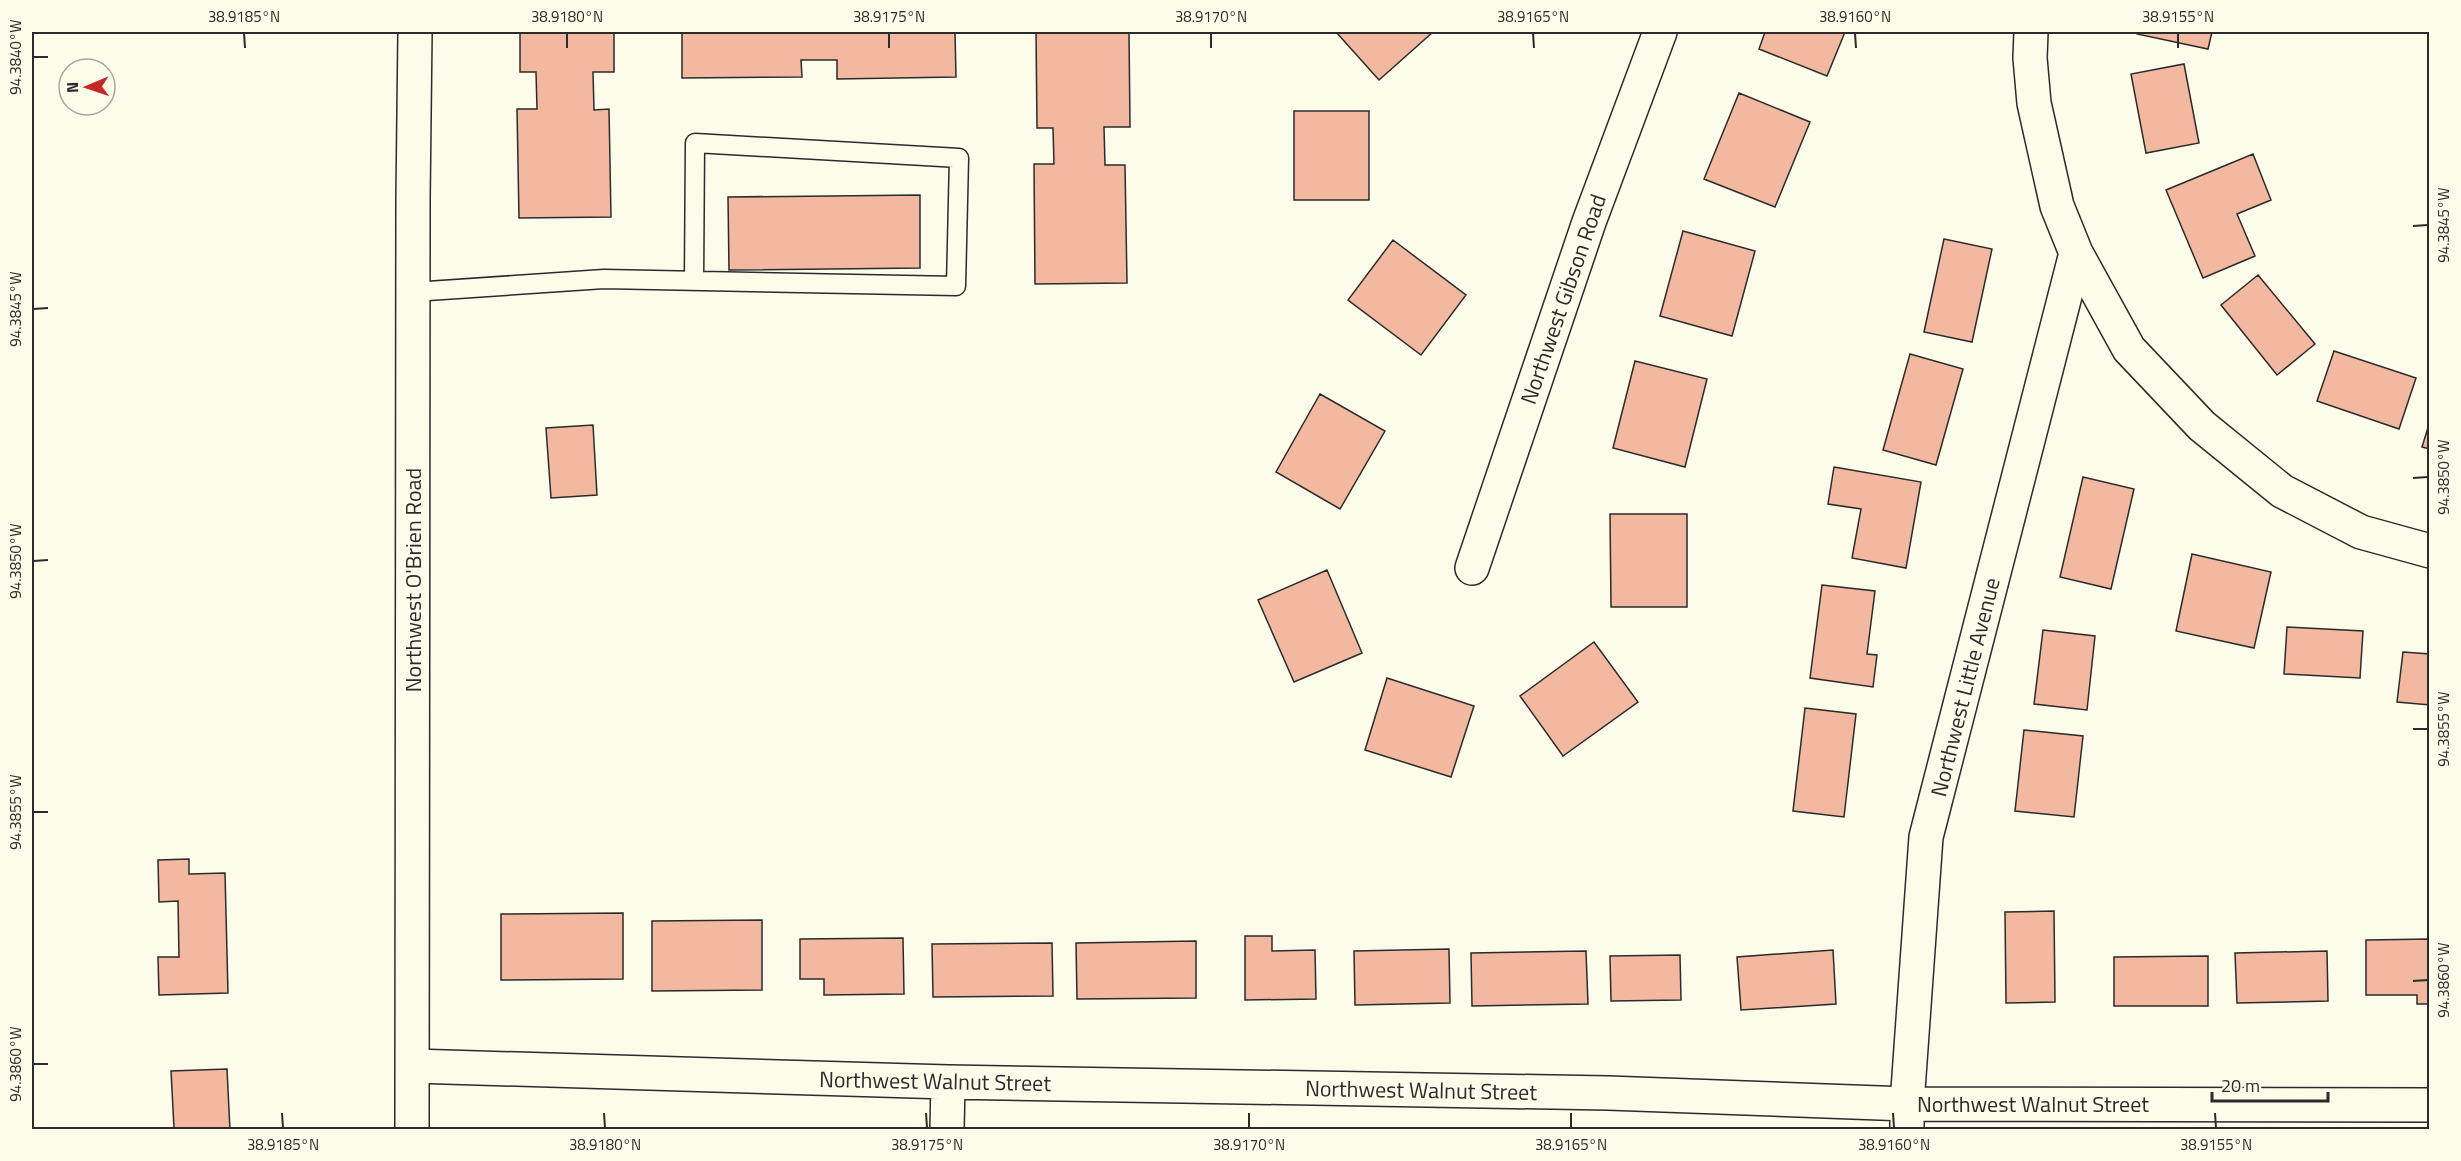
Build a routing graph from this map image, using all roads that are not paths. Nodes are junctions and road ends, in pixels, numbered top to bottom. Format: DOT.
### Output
graph roads {
  1 [pos="415,32"];
  2 [pos="1660,32"];
  3 [pos="2031,32"];
  4 [pos="2076,253"];
  5 [pos="694,281"];
  6 [pos="412,292"];
  7 [pos="2430,551"];
  8 [pos="1472,568"];
  9 [pos="412,1066"];
  10 [pos="948,1082"];
  11 [pos="2430,1105"];
  12 [pos="1907,1117"];
  13 [pos="412,1130"];
  14 [pos="948,1130"];
  1 -- 6 [label="street, Northwest O'Brien Road"];
  2 -- 8 [label="street, Northwest Gibson Road"];
  3 -- 4 [label="street"];
  4 -- 7 [label="street"];
  4 -- 12 [label="street, Northwest Little Avenue"];
  5 -- 5 [label="lane"];
  5 -- 6 [label="lane"];
  6 -- 9 [label="street, Northwest O'Brien Road"];
  9 -- 10 [label="street, Northwest Walnut Street"];
  9 -- 13 [label="street, Northwest O'Brien Road"];
  10 -- 12 [label="street, Northwest Walnut Street"];
  10 -- 14 [label="street"];
  11 -- 12 [label="street, Northwest Walnut Street"];
}
